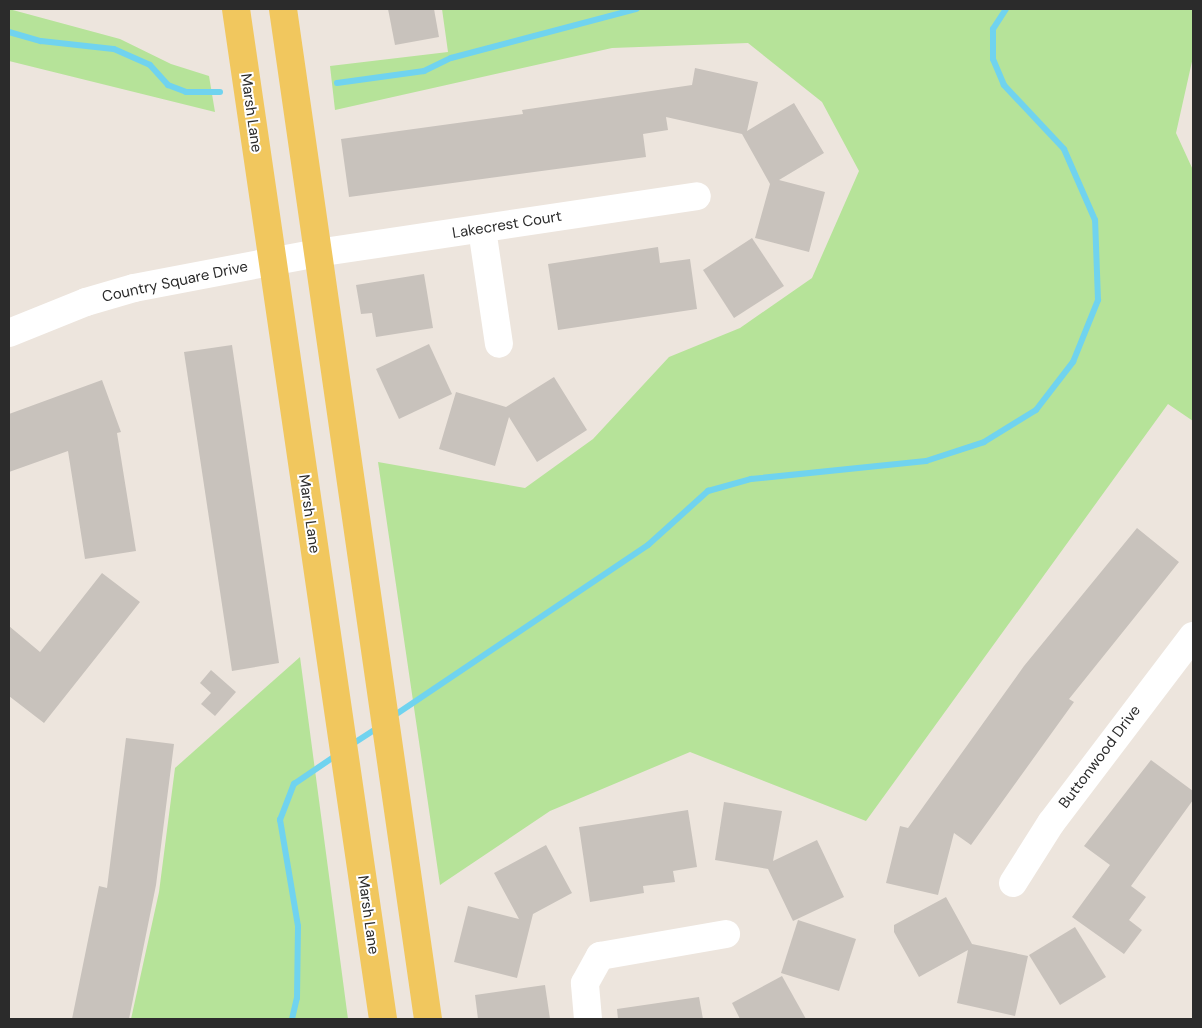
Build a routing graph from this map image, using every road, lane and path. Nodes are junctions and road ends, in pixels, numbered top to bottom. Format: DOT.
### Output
graph roads {
  1 [pos="236,9"];
  2 [pos="283,9"];
  3 [pos="697,196"];
  4 [pos="482,229"];
  5 [pos="317,253"];
  6 [pos="273,261"];
  7 [pos="9,333"];
  8 [pos="500,344"];
  9 [pos="1193,636"];
  10 [pos="1013,883"];
  11 [pos="726,934"];
  12 [pos="383,1019"];
  13 [pos="428,1019"];
  14 [pos="588,1019"];
  1 -- 6 [label="main road, Marsh Lane"];
  2 -- 5 [label="main road"];
  3 -- 4 [label="street, Lakecrest Court"];
  4 -- 5 [label="street, Lakecrest Court"];
  4 -- 8 [label="street"];
  5 -- 6 [label="street, Country Square Drive"];
  5 -- 13 [label="main road"];
  6 -- 7 [label="street, Country Square Drive"];
  6 -- 12 [label="main road, Marsh Lane"];
  9 -- 10 [label="street, Buttonwood Drive"];
  11 -- 14 [label="street"];
}
